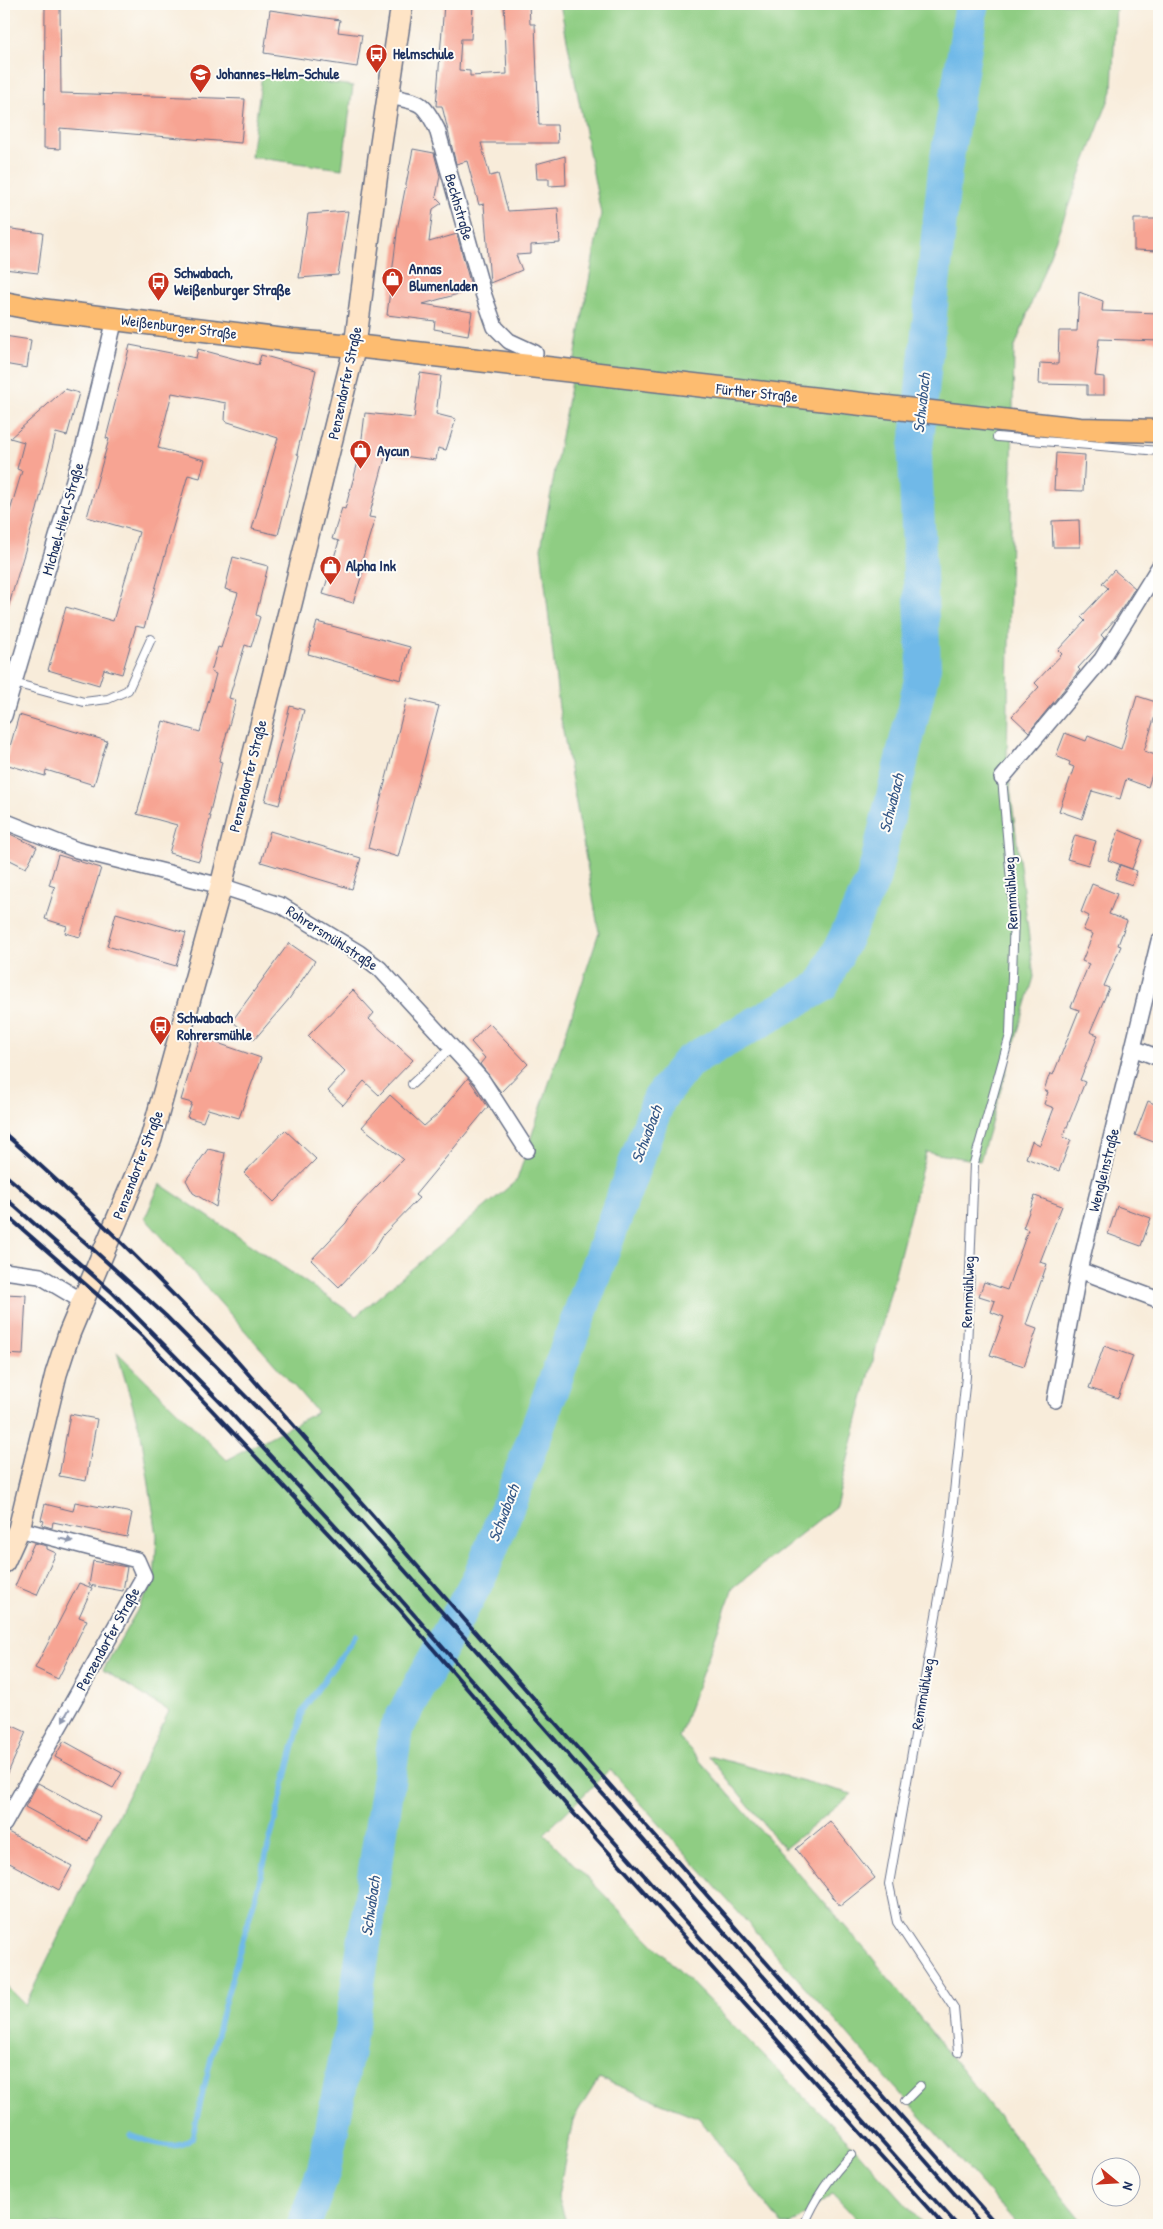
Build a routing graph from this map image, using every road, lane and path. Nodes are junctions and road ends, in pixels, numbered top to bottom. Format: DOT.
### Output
graph roads {
  1 [pos="402,4"];
  2 [pos="389,96"];
  3 [pos="4,303"];
  4 [pos="115,319"];
  5 [pos="355,346"];
  6 [pos="535,353"];
  7 [pos="1159,430"];
  8 [pos="997,437"];
  9 [pos="1159,451"];
  10 [pos="1159,567"];
  11 [pos="151,639"];
  12 [pos="14,683"];
  13 [pos="4,716"];
  14 [pos="1002,778"];
  15 [pos="4,820"];
  16 [pos="221,886"];
  17 [pos="1159,941"];
  18 [pos="453,1046"];
  19 [pos="1133,1048"];
  20 [pos="1159,1058"];
  21 [pos="412,1084"];
  22 [pos="527,1150"];
  23 [pos="1079,1270"];
  24 [pos="4,1271"];
  25 [pos="82,1300"];
  26 [pos="1159,1300"];
  27 [pos="1054,1400"];
  28 [pos="19,1529"];
  29 [pos="4,1562"];
  30 [pos="4,1824"];
  31 [pos="958,2052"];
  32 [pos="920,2086"];
  33 [pos="905,2100"];
  34 [pos="851,2155"];
  35 [pos="804,2225"];
  1 -- 2 [label="main road, Penzendorfer Straße"];
  2 -- 5 [label="main road, Penzendorfer Straße"];
  2 -- 6 [label="street, Beckhstraße"];
  3 -- 4 [label="main road, Weißenburger Straße"];
  4 -- 5 [label="main road, Weißenburger Straße"];
  4 -- 12 [label="street, Michael-Hierl-Straße"];
  5 -- 7 [label="main road, Fürther Straße"];
  5 -- 16 [label="main road, Penzendorfer Straße"];
  8 -- 9 [label="lane"];
  10 -- 14 [label="street, Rennmühlweg"];
  11 -- 12 [label="lane"];
  12 -- 13 [label="street, Michael-Hierl-Straße"];
  14 -- 31 [label="lane, Rennmühlweg"];
  15 -- 16 [label="street, Rohrersmühlstraße"];
  16 -- 18 [label="street, Rohrersmühlstraße"];
  16 -- 25 [label="main road, Penzendorfer Straße"];
  17 -- 19 [label="street, Wengleinstraße"];
  18 -- 21 [label="lane"];
  18 -- 22 [label="street, Rohrersmühlstraße"];
  19 -- 20 [label="street"];
  19 -- 23 [label="street, Wengleinstraße"];
  23 -- 26 [label="street"];
  23 -- 27 [label="street, Wengleinstraße"];
  24 -- 25 [label="street"];
  25 -- 28 [label="main road, Penzendorfer Straße"];
  28 -- 29 [label="main road, Penzendorfer Straße"];
  28 -- 30 [label="street, Penzendorfer Straße, one-way"];
  32 -- 33 [label="lane"];
  34 -- 35 [label="lane"];
}
